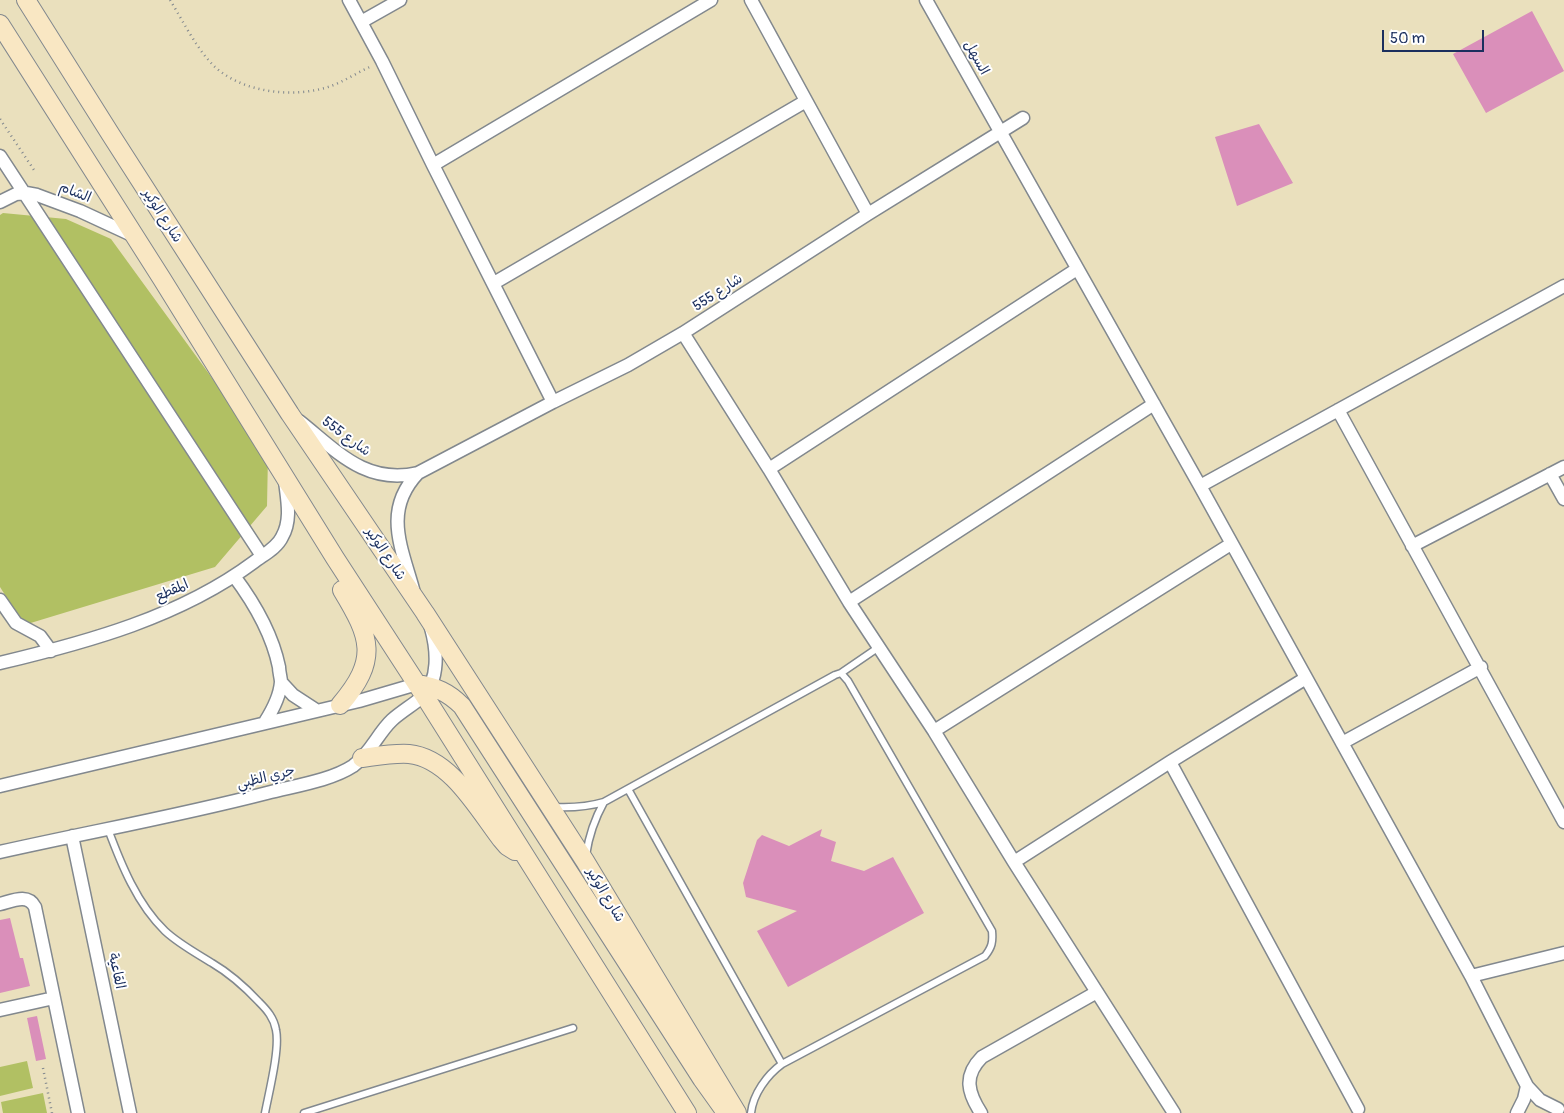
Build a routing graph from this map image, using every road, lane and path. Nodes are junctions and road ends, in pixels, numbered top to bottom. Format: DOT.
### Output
graph roads {
  1 [pos="26,0"];
  2 [pos="170,0"];
  3 [pos="349,0"];
  4 [pos="400,0"];
  5 [pos="712,0"];
  6 [pos="751,0"];
  7 [pos="926,0"];
  8 [pos="361,22"];
  9 [pos="0,24"];
  10 [pos="382,61"];
  11 [pos="806,101"];
  12 [pos="1022,118"];
  13 [pos="0,119"];
  14 [pos="1000,131"];
  15 [pos="0,156"];
  16 [pos="433,165"];
  17 [pos="36,173"];
  18 [pos="26,193"];
  19 [pos="0,202"];
  20 [pos="868,214"];
  21 [pos="136,237"];
  22 [pos="1077,269"];
  23 [pos="494,284"];
  24 [pos="1564,286"];
  25 [pos="683,334"];
  26 [pos="553,402"];
  27 [pos="1154,404"];
  28 [pos="1338,410"];
  29 [pos="290,414"];
  30 [pos="1564,467"];
  31 [pos="769,469"];
  32 [pos="418,473"];
  33 [pos="1550,474"];
  34 [pos="284,476"];
  35 [pos="1200,486"];
  36 [pos="1564,499"];
  37 [pos="1231,544"];
  38 [pos="1412,546"];
  39 [pos="262,556"];
  40 [pos="335,558"];
  41 [pos="234,576"];
  42 [pos="0,600"];
  43 [pos="849,602"];
  44 [pos="420,605"];
  45 [pos="879,648"];
  46 [pos="51,650"];
  47 [pos="0,663"];
  48 [pos="1481,668"];
  49 [pos="841,674"];
  50 [pos="1306,678"];
  51 [pos="281,682"];
  52 [pos="423,688"];
  53 [pos="340,705"];
  54 [pos="316,710"];
  55 [pos="265,722"];
  56 [pos="934,731"];
  57 [pos="1342,743"];
  58 [pos="362,758"];
  59 [pos="1170,762"];
  60 [pos="0,786"];
  61 [pos="628,789"];
  62 [pos="1559,800"];
  63 [pos="604,802"];
  64 [pos="549,806"];
  65 [pos="1564,822"];
  66 [pos="108,829"];
  67 [pos="72,836"];
  68 [pos="0,852"];
  69 [pos="523,853"];
  70 [pos="584,861"];
  71 [pos="1014,862"];
  72 [pos="0,904"];
  73 [pos="1564,952"];
  74 [pos="1471,976"];
  75 [pos="1097,992"];
  76 [pos="54,998"];
  77 [pos="0,1010"];
  78 [pos="573,1028"];
  79 [pos="782,1064"];
  80 [pos="43,1068"];
  81 [pos="1527,1086"];
  82 [pos="1358,1109"];
  83 [pos="1561,1109"];
  84 [pos="52,1113"];
  85 [pos="78,1113"];
  86 [pos="130,1113"];
  87 [pos="265,1113"];
  88 [pos="304,1113"];
  89 [pos="687,1113"];
  90 [pos="727,1113"];
  91 [pos="738,1113"];
  92 [pos="751,1113"];
  93 [pos="981,1113"];
  94 [pos="1174,1113"];
  95 [pos="1517,1113"];
  96 [pos="1541,1113"];
  1 -- 29 [label="main road, شارع الوكير"];
  2 -- 10 [label="path"];
  3 -- 8 [label="street"];
  4 -- 8 [label="street"];
  5 -- 16 [label="street"];
  6 -- 11 [label="street"];
  7 -- 14 [label="street, السهل"];
  8 -- 10 [label="street"];
  9 -- 21 [label="main road"];
  10 -- 16 [label="street"];
  11 -- 20 [label="street"];
  11 -- 23 [label="street"];
  12 -- 14 [label="street, شارع 555"];
  13 -- 17 [label="path"];
  14 -- 20 [label="street, شارع 555"];
  14 -- 22 [label="street, السهل"];
  15 -- 18 [label="street"];
  16 -- 23 [label="street"];
  18 -- 19 [label="street"];
  18 -- 21 [label="street, الشام"];
  18 -- 39 [label="street"];
  20 -- 25 [label="street, شارع 555"];
  21 -- 34 [label="main road"];
  22 -- 27 [label="street, السهل"];
  22 -- 31 [label="street"];
  23 -- 26 [label="street"];
  24 -- 28 [label="street"];
  25 -- 26 [label="street, شارع 555"];
  25 -- 31 [label="street"];
  26 -- 32 [label="street, شارع 555"];
  27 -- 35 [label="street, السهل"];
  27 -- 43 [label="street"];
  28 -- 35 [label="street"];
  28 -- 38 [label="street"];
  29 -- 32 [label="street, شارع 555"];
  29 -- 44 [label="main road, شارع الوكير"];
  30 -- 33 [label="street"];
  31 -- 43 [label="street"];
  32 -- 44 [label="street, شارع 555"];
  33 -- 36 [label="street"];
  33 -- 38 [label="street"];
  34 -- 39 [label="street, المقطع"];
  34 -- 40 [label="main road"];
  35 -- 37 [label="street, السهل"];
  37 -- 50 [label="street, السهل"];
  37 -- 56 [label="street"];
  38 -- 48 [label="street"];
  39 -- 41 [label="street, المقطع"];
  40 -- 52 [label="main road"];
  40 -- 53 [label="main road"];
  41 -- 46 [label="street, المقطع"];
  41 -- 51 [label="street"];
  42 -- 46 [label="street"];
  43 -- 45 [label="street"];
  44 -- 52 [label="street"];
  44 -- 64 [label="main road, شارع الوكير"];
  45 -- 49 [label="lane"];
  45 -- 56 [label="street"];
  46 -- 47 [label="street, المقطع"];
  48 -- 57 [label="street"];
  48 -- 62 [label="street"];
  49 -- 61 [label="lane"];
  49 -- 79 [label="lane"];
  50 -- 57 [label="street, السهل"];
  50 -- 59 [label="street"];
  51 -- 54 [label="street"];
  51 -- 55 [label="street"];
  52 -- 53 [label="street"];
  52 -- 58 [label="street, جري الظبي"];
  52 -- 69 [label="main road"];
  52 -- 90 [label="main road"];
  53 -- 54 [label="street"];
  54 -- 55 [label="street"];
  55 -- 60 [label="street"];
  56 -- 71 [label="street"];
  57 -- 74 [label="street, السهل"];
  58 -- 66 [label="street, جري الظبي"];
  58 -- 69 [label="main road"];
  59 -- 71 [label="street"];
  59 -- 82 [label="street"];
  61 -- 63 [label="lane"];
  61 -- 79 [label="lane"];
  62 -- 65 [label="street"];
  63 -- 64 [label="lane"];
  63 -- 70 [label="lane"];
  64 -- 70 [label="main road, شارع الوكير"];
  66 -- 67 [label="street, جري الظبي"];
  66 -- 87 [label="lane"];
  67 -- 68 [label="street, جري الظبي"];
  67 -- 86 [label="street, القاعية"];
  69 -- 89 [label="main road"];
  70 -- 91 [label="main road, شارع الوكير"];
  71 -- 75 [label="street"];
  72 -- 76 [label="street"];
  73 -- 74 [label="street"];
  74 -- 81 [label="street, السهل"];
  75 -- 93 [label="street"];
  75 -- 94 [label="street"];
  76 -- 77 [label="street"];
  76 -- 85 [label="street"];
  78 -- 88 [label="lane"];
  79 -- 92 [label="lane"];
  80 -- 84 [label="path"];
  81 -- 83 [label="street"];
  81 -- 95 [label="street"];
  83 -- 96 [label="street"];
}
